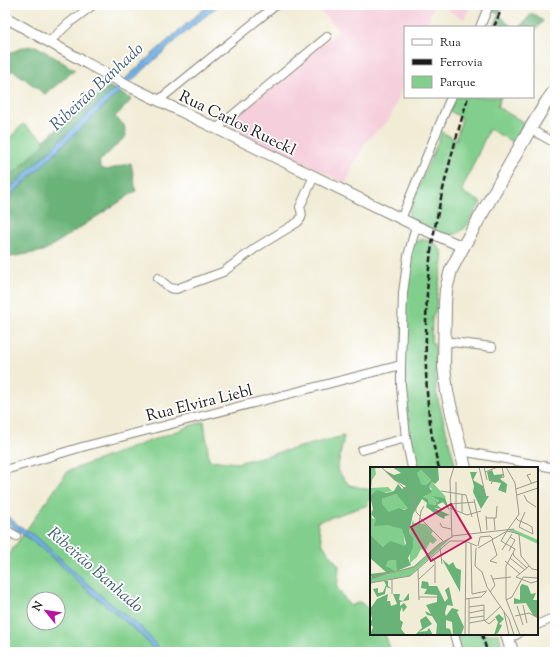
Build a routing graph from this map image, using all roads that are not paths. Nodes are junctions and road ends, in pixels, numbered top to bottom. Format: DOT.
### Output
graph roads {
  1 [pos="93,5"];
  2 [pos="276,5"];
  3 [pos="489,5"];
  4 [pos="5,17"];
  5 [pos="480,26"];
  6 [pos="327,37"];
  7 [pos="49,42"];
  8 [pos="555,90"];
  9 [pos="451,98"];
  10 [pos="159,100"];
  11 [pos="217,128"];
  12 [pos="530,129"];
  13 [pos="555,143"];
  14 [pos="314,176"];
  15 [pos="401,219"];
  16 [pos="416,226"];
  17 [pos="463,247"];
  18 [pos="158,278"];
  19 [pos="444,341"];
  20 [pos="492,347"];
  21 [pos="401,365"];
  22 [pos="406,438"];
  23 [pos="362,450"];
  24 [pos="461,451"];
  25 [pos="412,467"];
  26 [pos="465,467"];
  27 [pos="555,468"];
  28 [pos="5,470"];
  29 [pos="5,529"];
  30 [pos="16,536"];
  31 [pos="555,617"];
  32 [pos="538,625"];
  33 [pos="454,635"];
  34 [pos="511,635"];
  35 [pos="459,652"];
  36 [pos="512,652"];
  1 -- 7 [label="street"];
  2 -- 10 [label="street"];
  3 -- 5 [label="street"];
  4 -- 7 [label="street, Rua Carlos Rueckl"];
  6 -- 11 [label="street"];
  7 -- 10 [label="street, Rua Carlos Rueckl"];
  8 -- 12 [label="main road"];
  9 -- 15 [label="street"];
  10 -- 11 [label="street, Rua Carlos Rueckl"];
  11 -- 14 [label="street, Rua Carlos Rueckl"];
  12 -- 13 [label="street"];
  12 -- 17 [label="main road"];
  14 -- 15 [label="street, Rua Carlos Rueckl"];
  14 -- 18 [label="street"];
  15 -- 16 [label="street, Rua Carlos Rueckl"];
  16 -- 17 [label="street, Rua Carlos Rueckl"];
  16 -- 21 [label="street"];
  17 -- 19 [label="main road"];
  19 -- 20 [label="street"];
  19 -- 24 [label="main road"];
  21 -- 22 [label="street"];
  21 -- 28 [label="street, Rua Elvira Liebl"];
  22 -- 23 [label="street"];
  22 -- 25 [label="street"];
  24 -- 26 [label="main road"];
  24 -- 27 [label="street"];
  29 -- 30 [label="street"];
  31 -- 32 [label="street"];
  33 -- 35 [label="street"];
  34 -- 36 [label="main road"];
}
